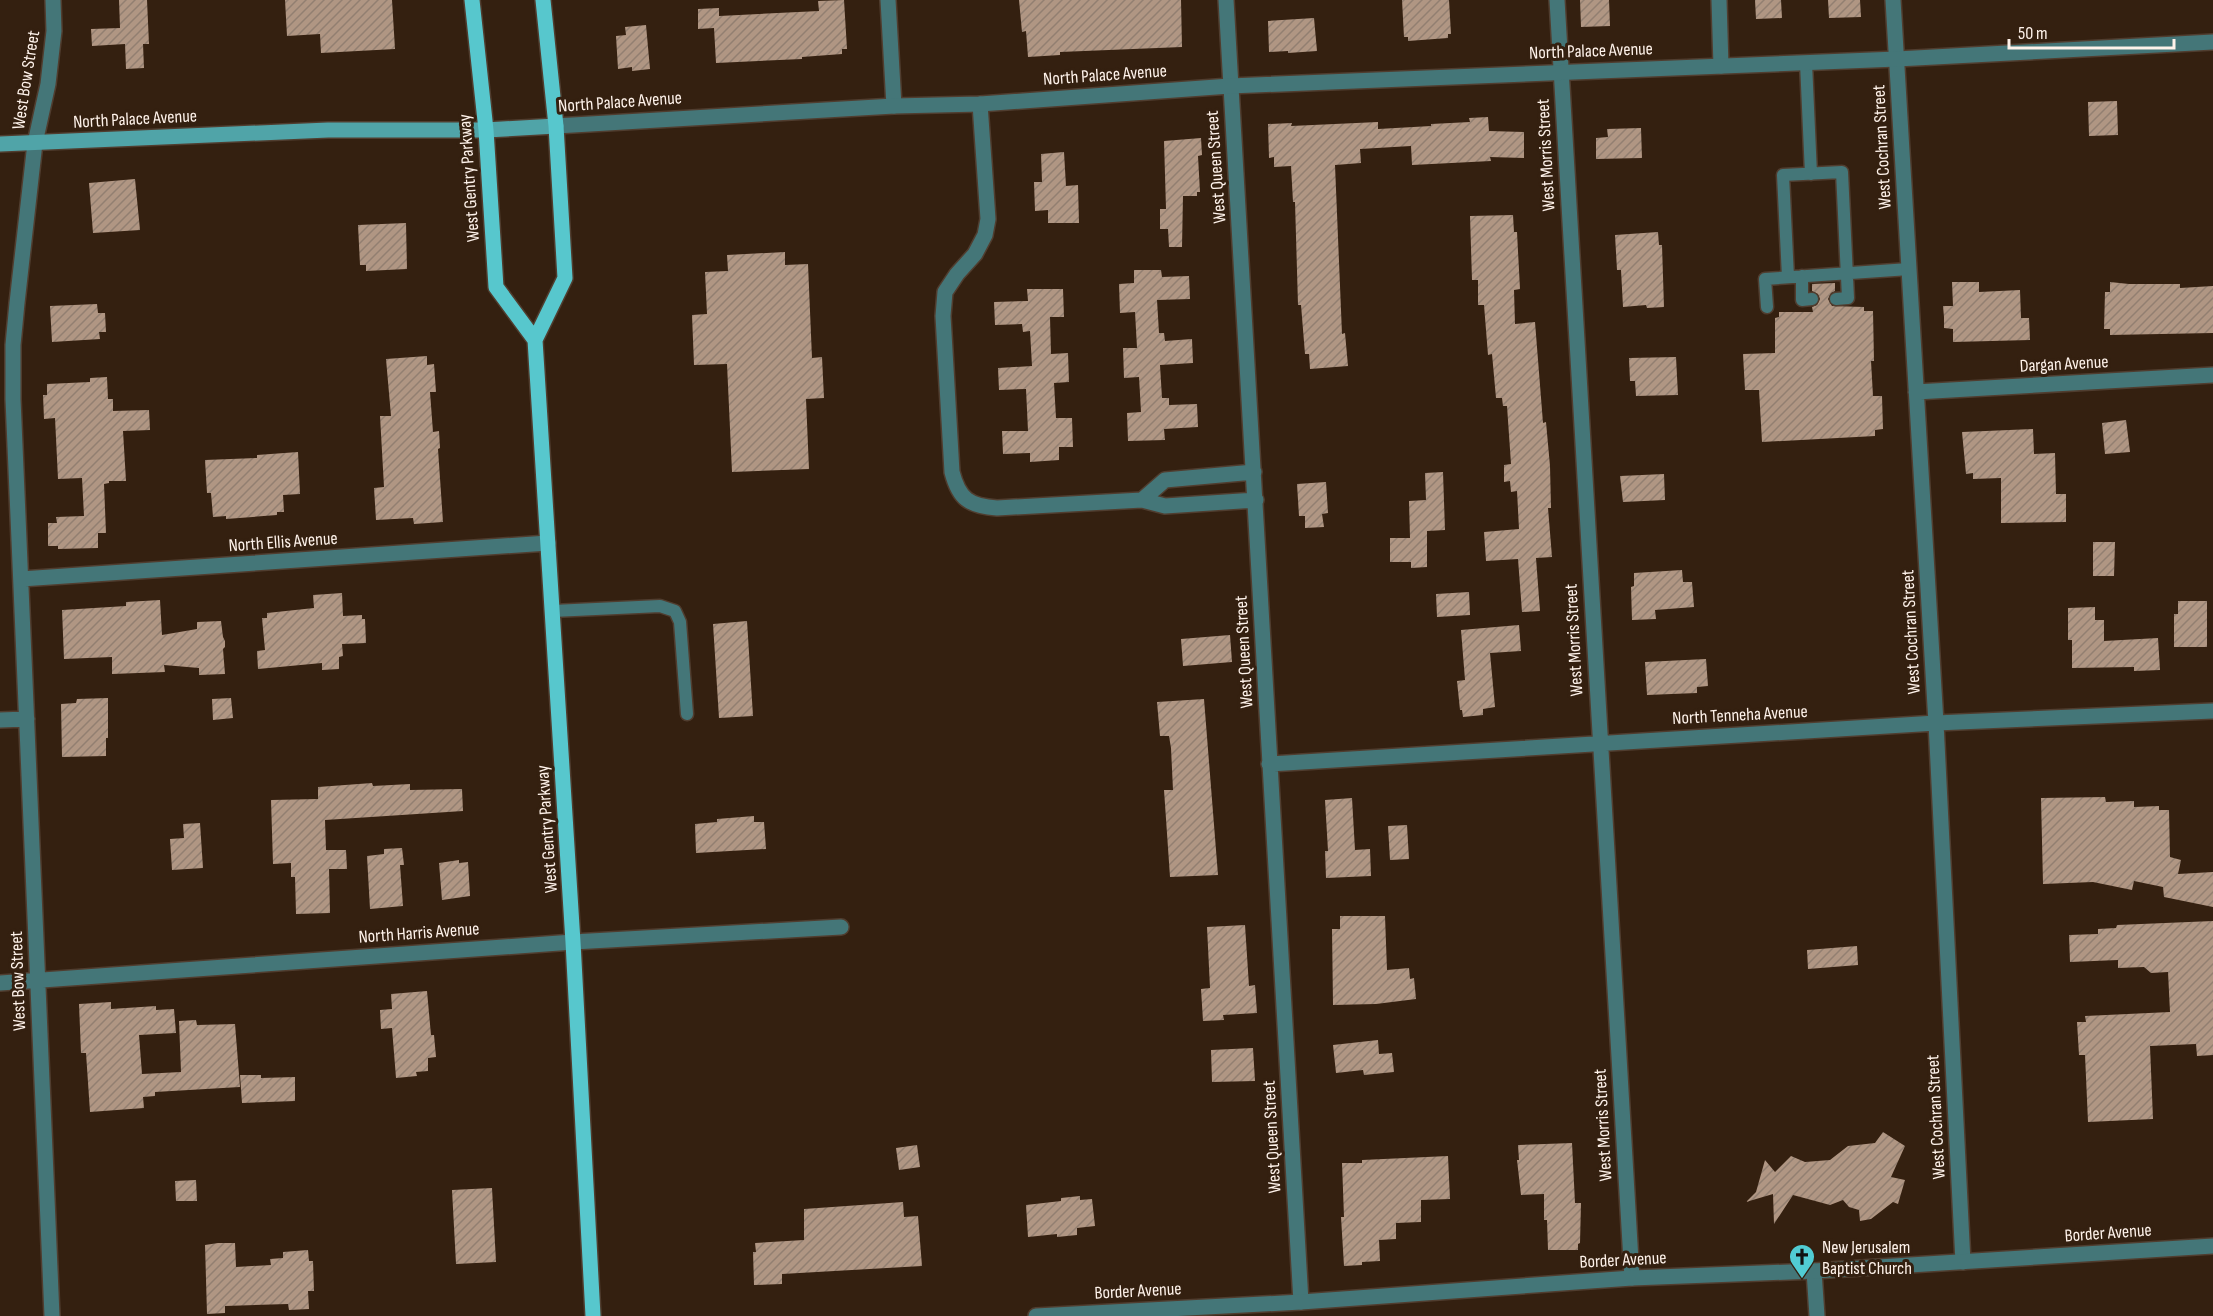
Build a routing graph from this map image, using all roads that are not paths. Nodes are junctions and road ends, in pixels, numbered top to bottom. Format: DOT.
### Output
graph roads {
  1 [pos="53,0"];
  2 [pos="472,0"];
  3 [pos="543,0"];
  4 [pos="888,0"];
  5 [pos="1226,0"];
  6 [pos="1557,0"];
  7 [pos="1719,0"];
  8 [pos="1893,0"];
  9 [pos="2213,42"];
  10 [pos="1897,59"];
  11 [pos="1806,63"];
  12 [pos="1721,66"];
  13 [pos="1561,72"];
  14 [pos="1230,86"];
  15 [pos="981,104"];
  16 [pos="894,106"];
  17 [pos="556,126"];
  18 [pos="486,130"];
  19 [pos="35,143"];
  20 [pos="0,144"];
  21 [pos="1811,174"];
  22 [pos="1909,269"];
  23 [pos="1847,273"];
  24 [pos="1802,276"];
  25 [pos="1788,277"];
  26 [pos="1812,299"];
  27 [pos="1836,299"];
  28 [pos="1767,307"];
  29 [pos="535,340"];
  30 [pos="2213,375"];
  31 [pos="1916,392"];
  32 [pos="1254,472"];
  33 [pos="1142,500"];
  34 [pos="1256,500"];
  35 [pos="548,543"];
  36 [pos="21,579"];
  37 [pos="553,611"];
  38 [pos="2213,711"];
  39 [pos="687,714"];
  40 [pos="27,719"];
  41 [pos="0,720"];
  42 [pos="1936,723"];
  43 [pos="1600,743"];
  44 [pos="1269,764"];
  45 [pos="841,927"];
  46 [pos="573,942"];
  47 [pos="38,981"];
  48 [pos="0,983"];
  49 [pos="2213,1246"];
  50 [pos="1963,1262"];
  51 [pos="1814,1271"];
  52 [pos="1632,1278"];
  53 [pos="1301,1302"];
  54 [pos="52,1316"];
  55 [pos="593,1316"];
  56 [pos="1036,1316"];
  57 [pos="1042,1316"];
  58 [pos="1816,1316"];
  1 -- 19 [label="street, West Bow Street"];
  2 -- 18 [label="main road, West Gentry Parkway"];
  3 -- 17 [label="main road, West Gentry Parkway"];
  4 -- 16 [label="street"];
  5 -- 14 [label="street, West Queen Street"];
  6 -- 13 [label="street, West Morris Street"];
  7 -- 12 [label="street"];
  8 -- 10 [label="street, West Cochran Street"];
  9 -- 10 [label="street, North Palace Avenue"];
  10 -- 11 [label="street, North Palace Avenue"];
  10 -- 22 [label="street, West Cochran Street"];
  11 -- 12 [label="street, North Palace Avenue"];
  11 -- 21 [label="lane"];
  12 -- 13 [label="street, North Palace Avenue"];
  13 -- 14 [label="street, North Palace Avenue"];
  13 -- 43 [label="street, West Morris Street"];
  14 -- 15 [label="street, North Palace Avenue"];
  14 -- 32 [label="street, West Queen Street"];
  15 -- 16 [label="street, North Palace Avenue"];
  15 -- 33 [label="street"];
  16 -- 17 [label="street, North Palace Avenue"];
  17 -- 18 [label="main road, North Palace Avenue"];
  17 -- 29 [label="main road, West Gentry Parkway"];
  18 -- 19 [label="main road, North Palace Avenue"];
  18 -- 29 [label="main road, West Gentry Parkway"];
  19 -- 20 [label="main road, North Palace Avenue"];
  19 -- 36 [label="street, West Bow Street"];
  21 -- 23 [label="lane"];
  21 -- 25 [label="lane"];
  22 -- 23 [label="lane"];
  22 -- 31 [label="street, West Cochran Street"];
  23 -- 24 [label="lane"];
  23 -- 27 [label="lane"];
  24 -- 25 [label="lane"];
  24 -- 26 [label="lane"];
  25 -- 28 [label="lane"];
  29 -- 35 [label="main road, West Gentry Parkway"];
  30 -- 31 [label="street, Dargan Avenue"];
  31 -- 42 [label="street, West Cochran Street"];
  32 -- 33 [label="street"];
  32 -- 34 [label="street, West Queen Street"];
  33 -- 34 [label="street"];
  34 -- 44 [label="street, West Queen Street"];
  35 -- 36 [label="street, North Ellis Avenue"];
  35 -- 37 [label="main road, West Gentry Parkway"];
  36 -- 40 [label="street, West Bow Street"];
  37 -- 39 [label="lane"];
  37 -- 46 [label="main road, West Gentry Parkway"];
  38 -- 42 [label="street, North Tenneha Avenue"];
  40 -- 41 [label="street"];
  40 -- 47 [label="street, West Bow Street"];
  42 -- 43 [label="street, North Tenneha Avenue"];
  42 -- 50 [label="street, West Cochran Street"];
  43 -- 44 [label="street, North Tenneha Avenue"];
  43 -- 52 [label="street, West Morris Street"];
  44 -- 53 [label="street, West Queen Street"];
  45 -- 46 [label="street, North Harris Avenue"];
  46 -- 47 [label="street, North Harris Avenue"];
  46 -- 55 [label="main road, West Gentry Parkway"];
  47 -- 48 [label="street, North Harris Avenue"];
  47 -- 54 [label="street, West Bow Street"];
  49 -- 50 [label="street, Border Avenue"];
  50 -- 51 [label="street, Border Avenue"];
  51 -- 52 [label="street, Border Avenue"];
  51 -- 58 [label="street"];
  52 -- 53 [label="street, Border Avenue"];
  53 -- 57 [label="street, Border Avenue"];
  56 -- 57 [label="street, Border Avenue"];
}
